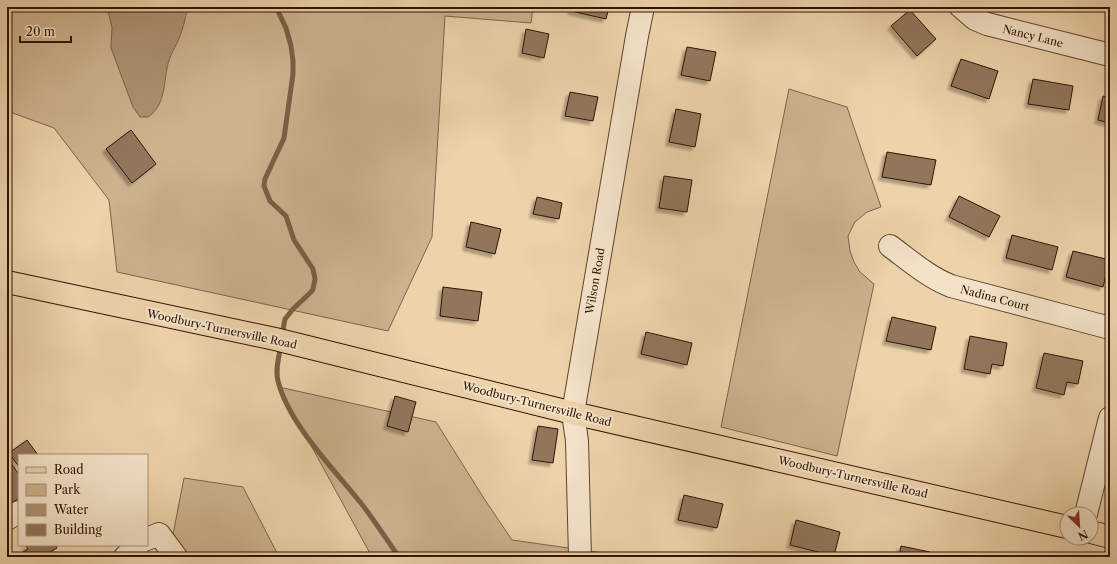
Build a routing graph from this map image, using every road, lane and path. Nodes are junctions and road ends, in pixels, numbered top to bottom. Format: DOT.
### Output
graph roads {
  1 [pos="643,7"];
  2 [pos="961,7"];
  3 [pos="1110,55"];
  4 [pos="890,246"];
  5 [pos="7,282"];
  6 [pos="1110,328"];
  7 [pos="573,413"];
  8 [pos="1110,418"];
  9 [pos="1088,506"];
  10 [pos="18,513"];
  11 [pos="7,519"];
  12 [pos="1059,525"];
  13 [pos="1099,534"];
  14 [pos="1110,537"];
  15 [pos="148,539"];
  16 [pos="137,546"];
  17 [pos="125,557"];
  18 [pos="176,557"];
  19 [pos="580,557"];
  1 -- 7 [label="street, Wilson Road"];
  2 -- 3 [label="street, Nancy Lane"];
  4 -- 6 [label="street, Nadina Court"];
  5 -- 7 [label="main road, Woodbury-Turnersville Road"];
  7 -- 12 [label="main road, Woodbury-Turnersville Road"];
  7 -- 19 [label="street, Wilson Road"];
  8 -- 9 [label="street"];
  10 -- 11 [label="street"];
  13 -- 14 [label="main road"];
  15 -- 18 [label="street"];
  16 -- 17 [label="street"];
}
